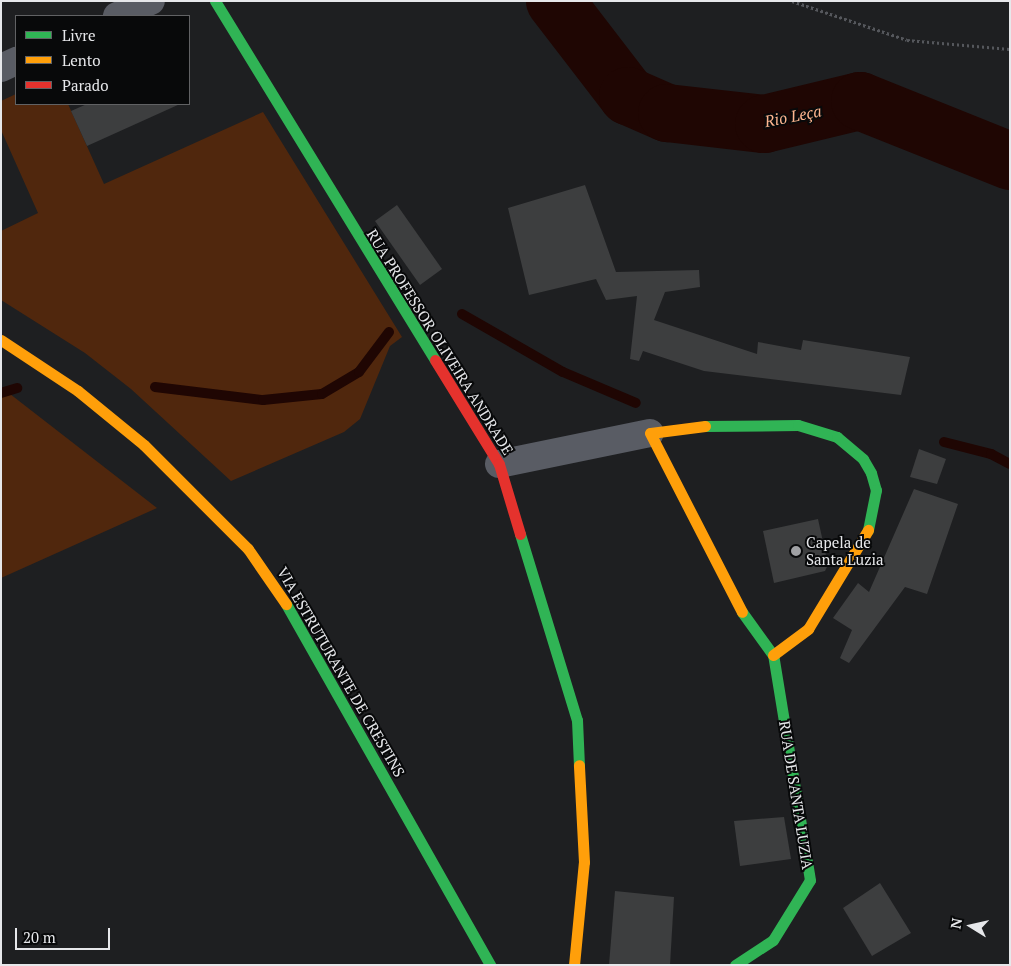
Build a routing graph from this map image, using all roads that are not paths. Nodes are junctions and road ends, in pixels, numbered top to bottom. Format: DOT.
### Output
graph roads {
  1 [pos="151,1"];
  2 [pos="215,1"];
  3 [pos="119,15"];
  4 [pos="15,61"];
  5 [pos="1,68"];
  6 [pos="1,340"];
  7 [pos="650,433"];
  8 [pos="499,464"];
  9 [pos="773,655"];
  10 [pos="490,965"];
  11 [pos="574,965"];
  12 [pos="735,965"];
  1 -- 3 [label="street"];
  2 -- 8 [label="street, RUA PROFESSOR OLIVEIRA ANDRADE"];
  4 -- 5 [label="street"];
  6 -- 10 [label="street, VIA ESTRUTURANTE DE CRESTINS"];
  7 -- 8 [label="street"];
  7 -- 9 [label="street"];
  7 -- 9 [label="street"];
  8 -- 11 [label="street, RUA PROFESSOR OLIVEIRA ANDRADE"];
  9 -- 12 [label="street, RUA DE SANTA LUZIA"];
}
